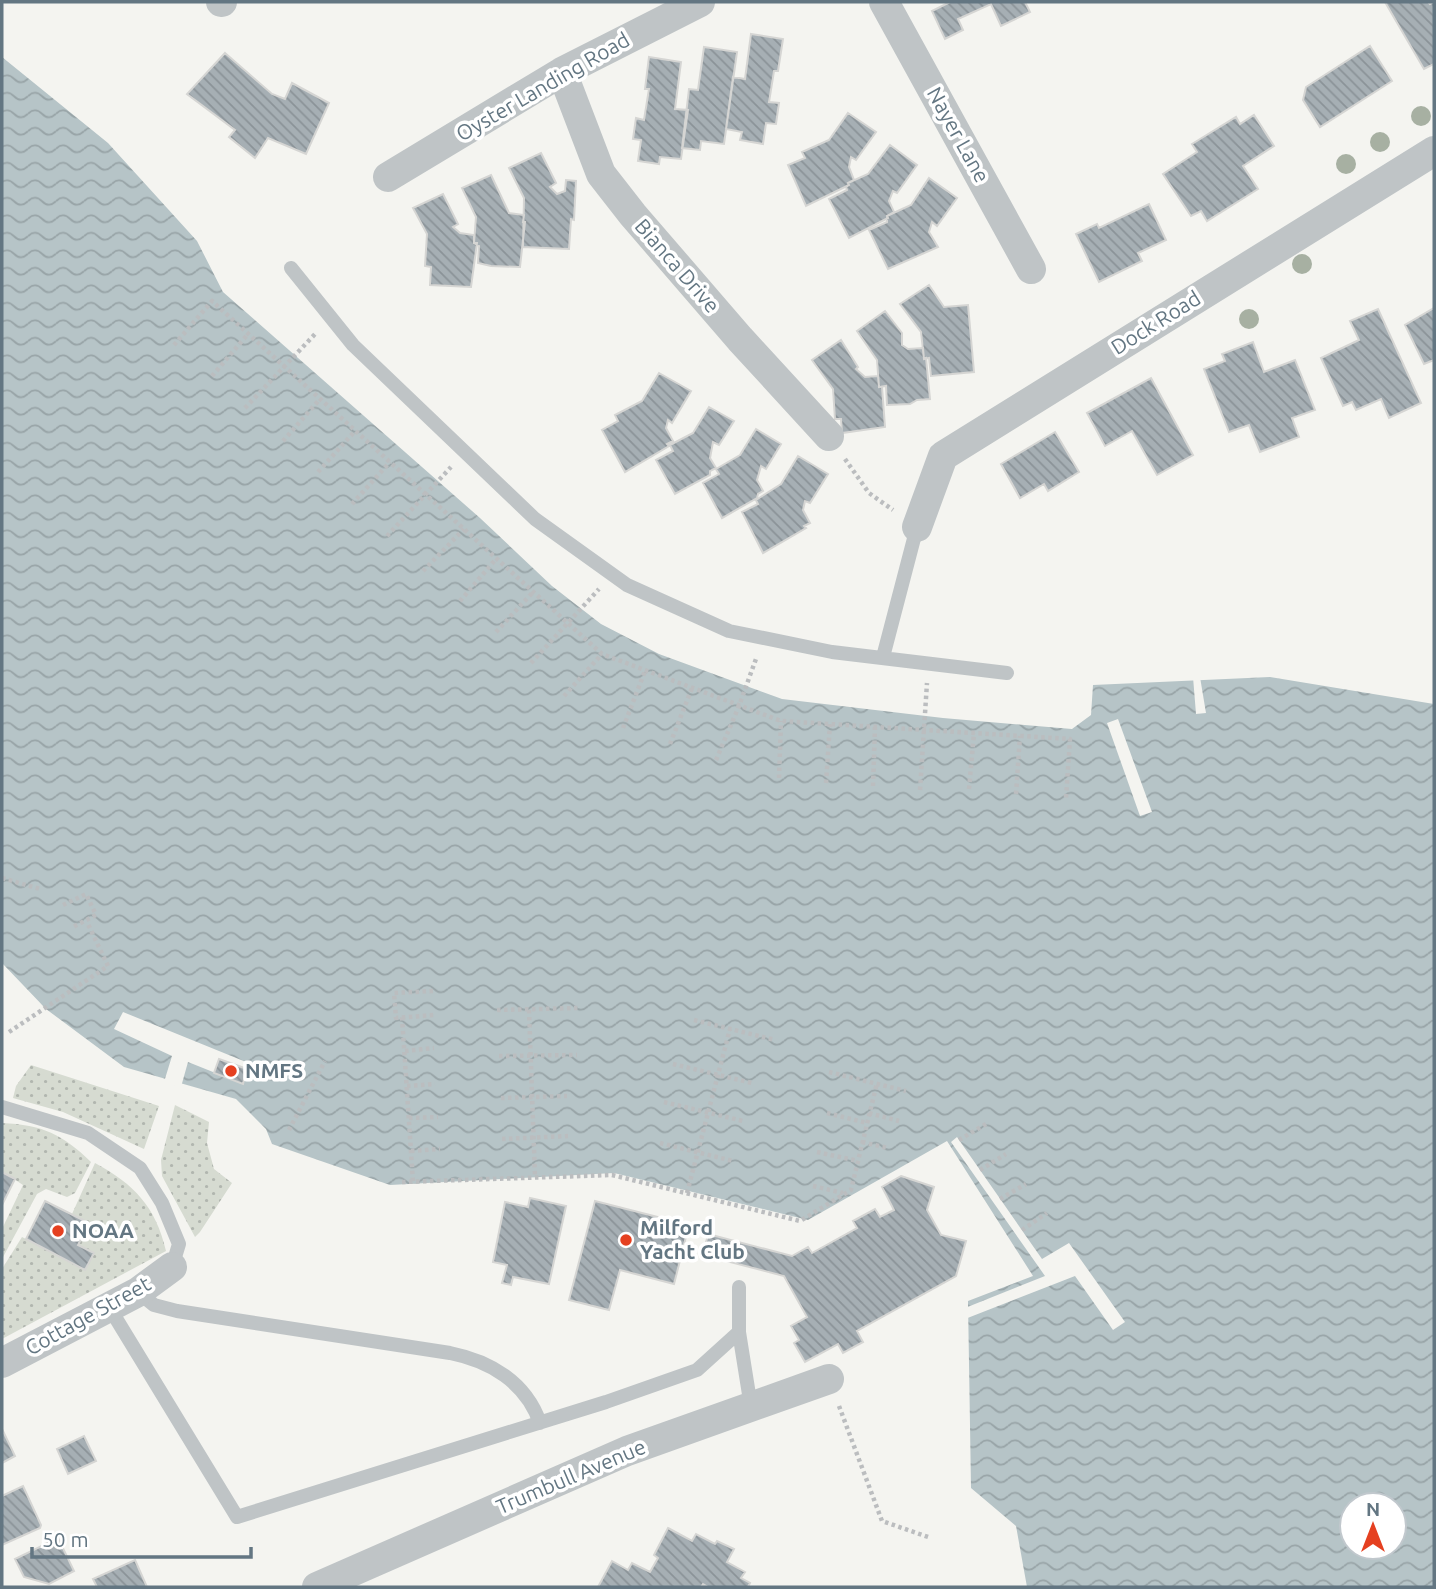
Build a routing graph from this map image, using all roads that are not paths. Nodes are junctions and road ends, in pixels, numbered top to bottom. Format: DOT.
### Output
graph roads {
  1 [pos="700,2"];
  2 [pos="884,2"];
  3 [pos="562,72"];
  4 [pos="1434,151"];
  5 [pos="388,177"];
  6 [pos="291,268"];
  7 [pos="1031,269"];
  8 [pos="829,436"];
  9 [pos="917,527"];
  10 [pos="883,657"];
  11 [pos="1007,673"];
  12 [pos="2,1107"];
  13 [pos="172,1267"];
  14 [pos="738,1287"];
  15 [pos="138,1292"];
  16 [pos="109,1307"];
  17 [pos="738,1332"];
  18 [pos="2,1363"];
  19 [pos="829,1379"];
  20 [pos="751,1407"];
  21 [pos="540,1423"];
  22 [pos="317,1587"];
  1 -- 3 [label="street, Oyster Landing Road"];
  2 -- 7 [label="street, Nayer Lane"];
  3 -- 5 [label="street, Oyster Landing Road"];
  3 -- 8 [label="street, Bianca Drive"];
  4 -- 9 [label="street, Dock Road"];
  6 -- 10 [label="lane"];
  9 -- 10 [label="lane"];
  10 -- 11 [label="lane"];
  12 -- 13 [label="lane"];
  13 -- 15 [label="street, Cottage Street"];
  14 -- 17 [label="lane"];
  15 -- 16 [label="street, Cottage Street"];
  15 -- 21 [label="lane"];
  16 -- 18 [label="street, Cottage Street"];
  16 -- 21 [label="lane"];
  17 -- 20 [label="lane"];
  17 -- 21 [label="lane"];
  19 -- 20 [label="street, Trumbull Avenue"];
  20 -- 22 [label="street, Trumbull Avenue"];
}
